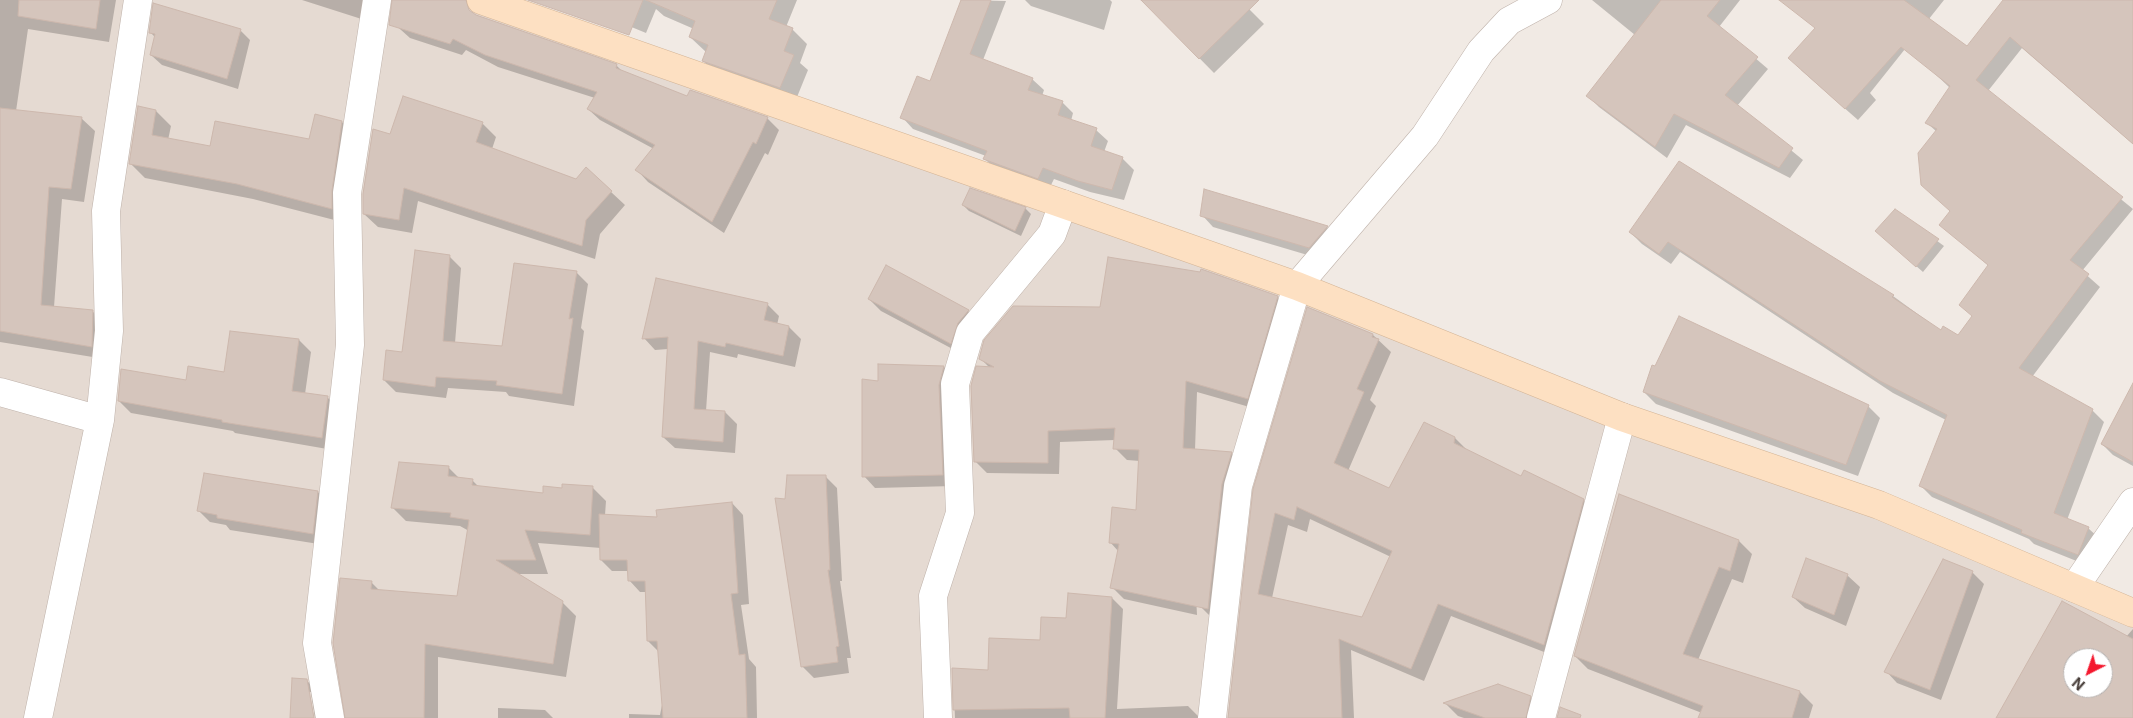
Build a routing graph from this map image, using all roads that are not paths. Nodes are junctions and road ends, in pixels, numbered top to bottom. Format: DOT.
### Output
graph roads {
  1 [pos="138,0"];
  2 [pos="377,0"];
  3 [pos="1548,0"];
  4 [pos="490,2"];
  5 [pos="1063,204"];
  6 [pos="1297,286"];
  7 [pos="0,392"];
  8 [pos="1622,417"];
  9 [pos="100,420"];
  10 [pos="2133,502"];
  11 [pos="2074,588"];
  12 [pos="2133,613"];
  13 [pos="38,718"];
  14 [pos="330,718"];
  15 [pos="938,718"];
  16 [pos="1212,718"];
  17 [pos="1541,718"];
  1 -- 9 [label="street"];
  2 -- 14 [label="street"];
  3 -- 6 [label="street"];
  4 -- 5 [label="street"];
  5 -- 6 [label="street"];
  5 -- 15 [label="street"];
  6 -- 8 [label="street"];
  6 -- 16 [label="street"];
  7 -- 9 [label="street"];
  8 -- 11 [label="street"];
  8 -- 17 [label="street"];
  9 -- 13 [label="street"];
  10 -- 11 [label="street"];
  11 -- 12 [label="street"];
}
